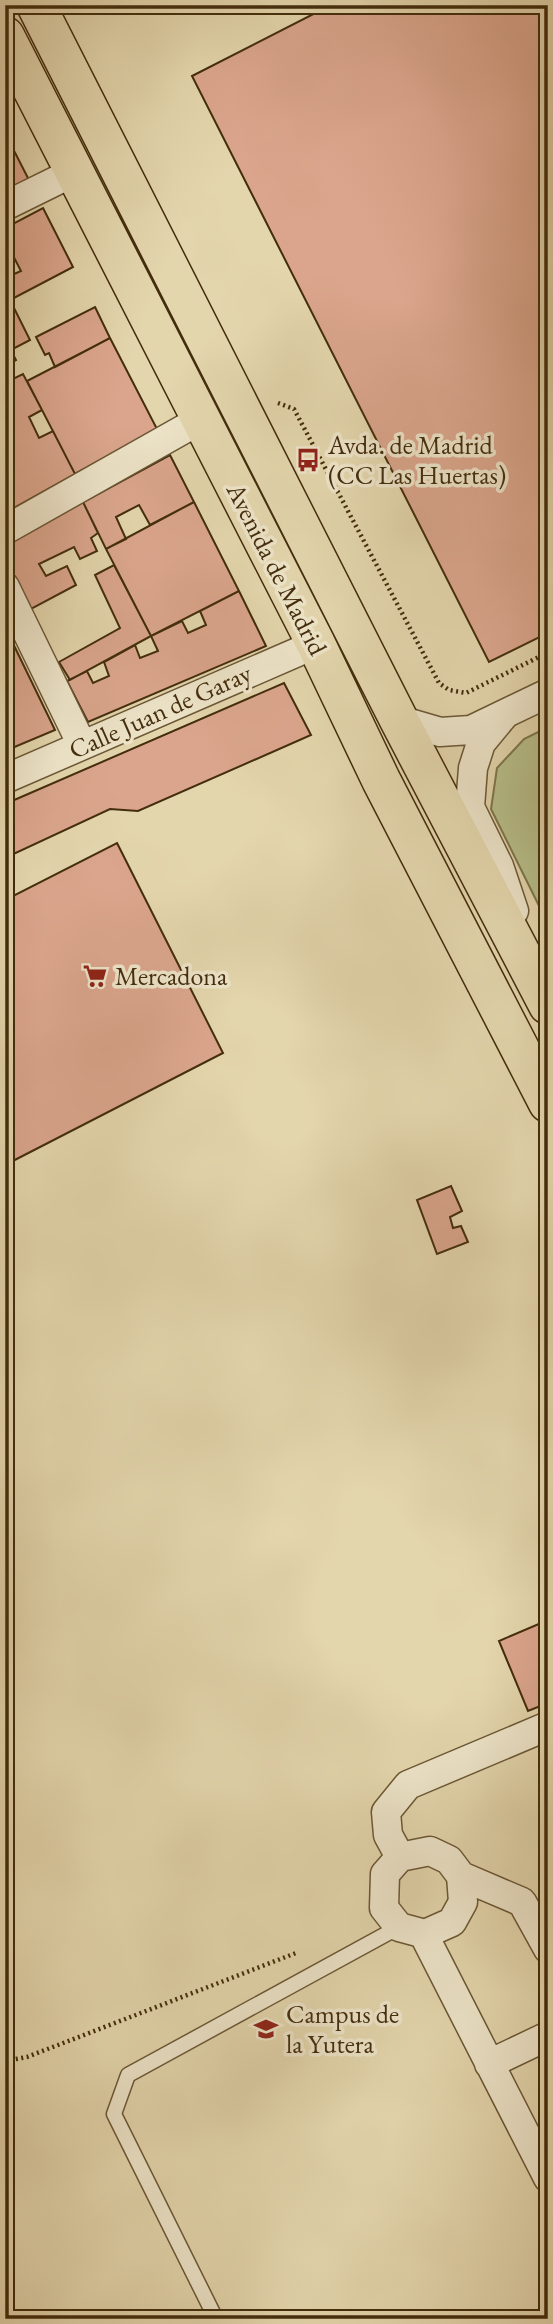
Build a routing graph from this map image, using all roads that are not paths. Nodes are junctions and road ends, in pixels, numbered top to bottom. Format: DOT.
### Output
graph roads {
  1 [pos="36,5"];
  2 [pos="5,36"];
  3 [pos="74,172"];
  4 [pos="5,206"];
  5 [pos="200,420"];
  6 [pos="5,530"];
  7 [pos="5,587"];
  8 [pos="316,644"];
  9 [pos="548,693"];
  10 [pos="505,714"];
  11 [pos="399,720"];
  12 [pos="82,745"];
  13 [pos="5,779"];
  14 [pos="544,998"];
  15 [pos="548,1103"];
  16 [pos="548,1726"];
  17 [pos="400,1857"];
  18 [pos="461,1876"];
  19 [pos="412,1930"];
  20 [pos="548,1949"];
  21 [pos="548,2036"];
  22 [pos="489,2064"];
  23 [pos="548,2178"];
  24 [pos="216,2319"];
  1 -- 11 [label="main road, Avenida de Madrid"];
  2 -- 3 [label="main road, Avenida de Madrid"];
  3 -- 4 [label="street"];
  3 -- 5 [label="main road, Avenida de Madrid"];
  5 -- 6 [label="street"];
  5 -- 8 [label="main road, Avenida de Madrid"];
  7 -- 12 [label="street"];
  8 -- 12 [label="street, Calle Juan de Garay"];
  8 -- 15 [label="main road, Avenida de Madrid"];
  9 -- 10 [label="street"];
  10 -- 11 [label="street"];
  10 -- 14 [label="street"];
  11 -- 14 [label="main road, Avenida de Madrid"];
  12 -- 13 [label="street, Calle Juan de Garay"];
  16 -- 17 [label="street"];
  17 -- 18 [label="street"];
  17 -- 19 [label="street"];
  18 -- 19 [label="street"];
  18 -- 20 [label="street"];
  19 -- 22 [label="street"];
  19 -- 24 [label="lane"];
  21 -- 22 [label="street"];
  22 -- 23 [label="street"];
}
